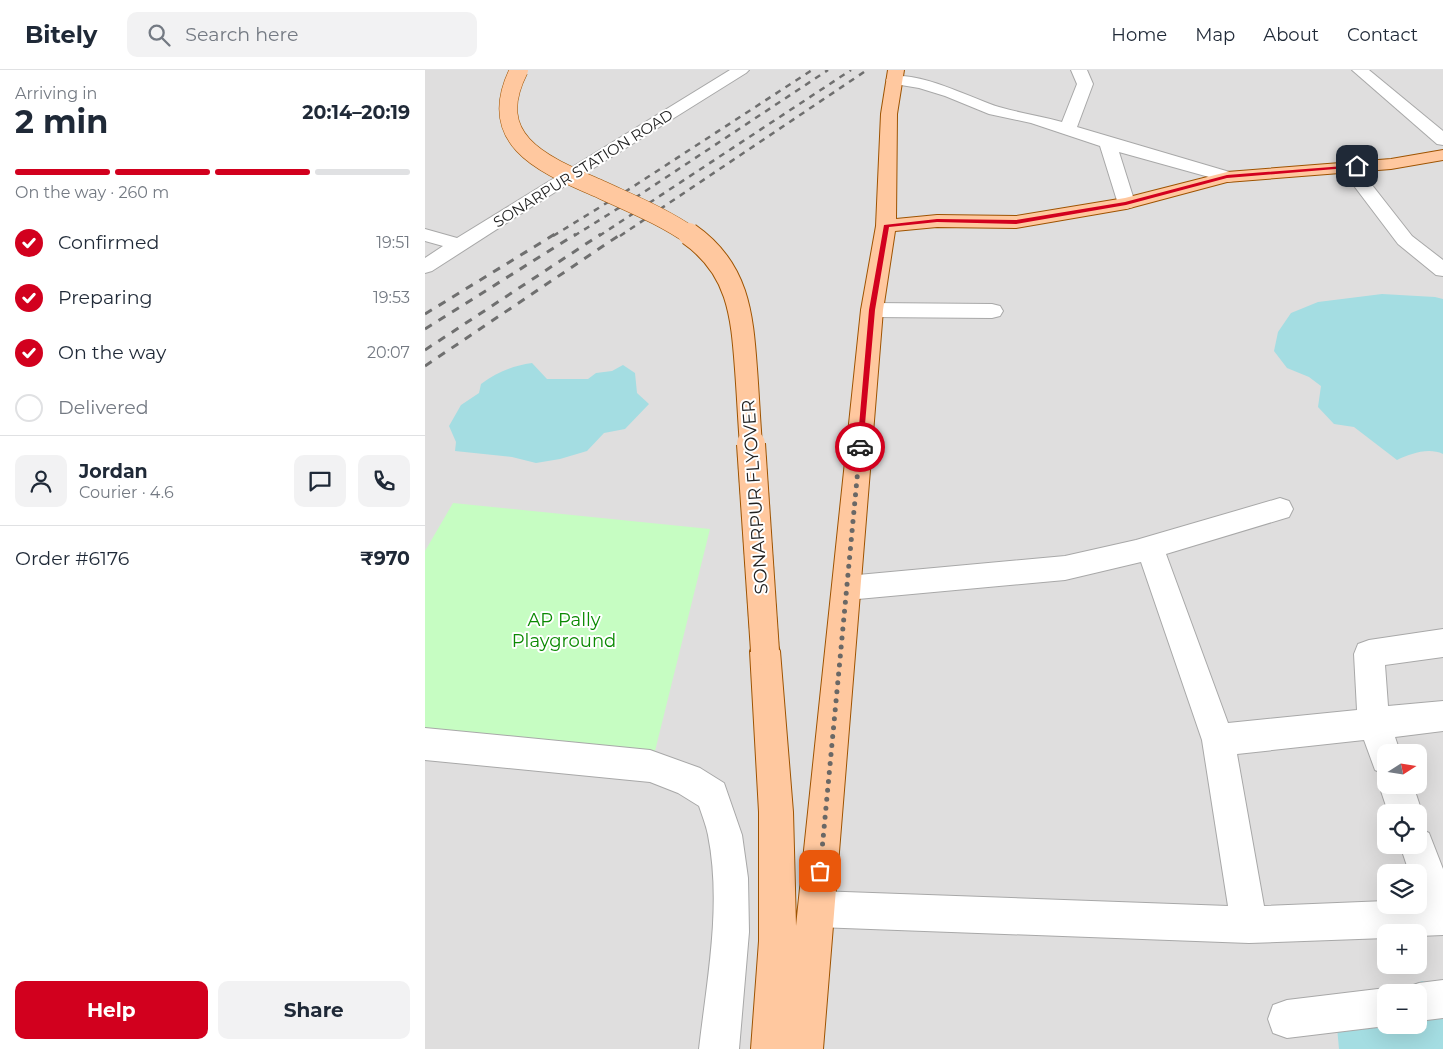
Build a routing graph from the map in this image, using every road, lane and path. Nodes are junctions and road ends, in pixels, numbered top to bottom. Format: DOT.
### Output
graph roads {
  1 [pos="519,70"];
  2 [pos="741,70"];
  3 [pos="1079,70"];
  4 [pos="1360,70"];
  5 [pos="895,75"];
  6 [pos="1068,129"];
  7 [pos="1443,140"];
  8 [pos="1108,143"];
  9 [pos="1443,155"];
  10 [pos="1348,166"];
  11 [pos="1227,177"];
  12 [pos="1126,203"];
  13 [pos="886,226"];
  14 [pos="425,235"];
  15 [pos="460,245"];
  16 [pos="425,267"];
  17 [pos="1443,270"];
  18 [pos="872,310"];
  19 [pos="993,311"];
  20 [pos="1280,509"];
  21 [pos="1150,548"];
  22 [pos="847,588"];
  23 [pos="1443,643"];
  24 [pos="1443,716"];
  25 [pos="1374,723"];
  26 [pos="1218,740"];
  27 [pos="425,744"];
  28 [pos="1381,744"];
  29 [pos="1420,854"];
  30 [pos="817,909"];
  31 [pos="1443,918"];
  32 [pos="1249,925"];
  33 [pos="1443,999"];
  34 [pos="1427,1001"];
  35 [pos="1377,1008"];
  36 [pos="1287,1019"];
  37 [pos="719,1049"];
  38 [pos="771,1049"];
  39 [pos="803,1049"];
  1 -- 38 [label="main road, SONARPUR FLYOVER, bridge"];
  2 -- 15 [label="street, SONARPUR STATION ROAD"];
  3 -- 6 [label="street"];
  4 -- 7 [label="street"];
  5 -- 6 [label="street"];
  5 -- 13 [label="main road"];
  6 -- 8 [label="street"];
  8 -- 11 [label="street"];
  8 -- 12 [label="street"];
  9 -- 10 [label="main road"];
  10 -- 11 [label="main road"];
  10 -- 17 [label="street"];
  11 -- 12 [label="main road"];
  12 -- 13 [label="main road"];
  13 -- 18 [label="main road"];
  14 -- 15 [label="street"];
  15 -- 16 [label="street, SONARPUR STATION ROAD"];
  18 -- 19 [label="street"];
  18 -- 22 [label="main road"];
  20 -- 21 [label="street"];
  21 -- 22 [label="street"];
  21 -- 26 [label="street"];
  22 -- 30 [label="main road"];
  23 -- 25 [label="street"];
  24 -- 25 [label="street"];
  25 -- 26 [label="street"];
  25 -- 28 [label="street"];
  26 -- 32 [label="street"];
  27 -- 37 [label="street"];
  29 -- 31 [label="street"];
  30 -- 32 [label="street"];
  30 -- 39 [label="main road"];
  31 -- 32 [label="street"];
  33 -- 34 [label="street"];
  35 -- 36 [label="street"];
}
